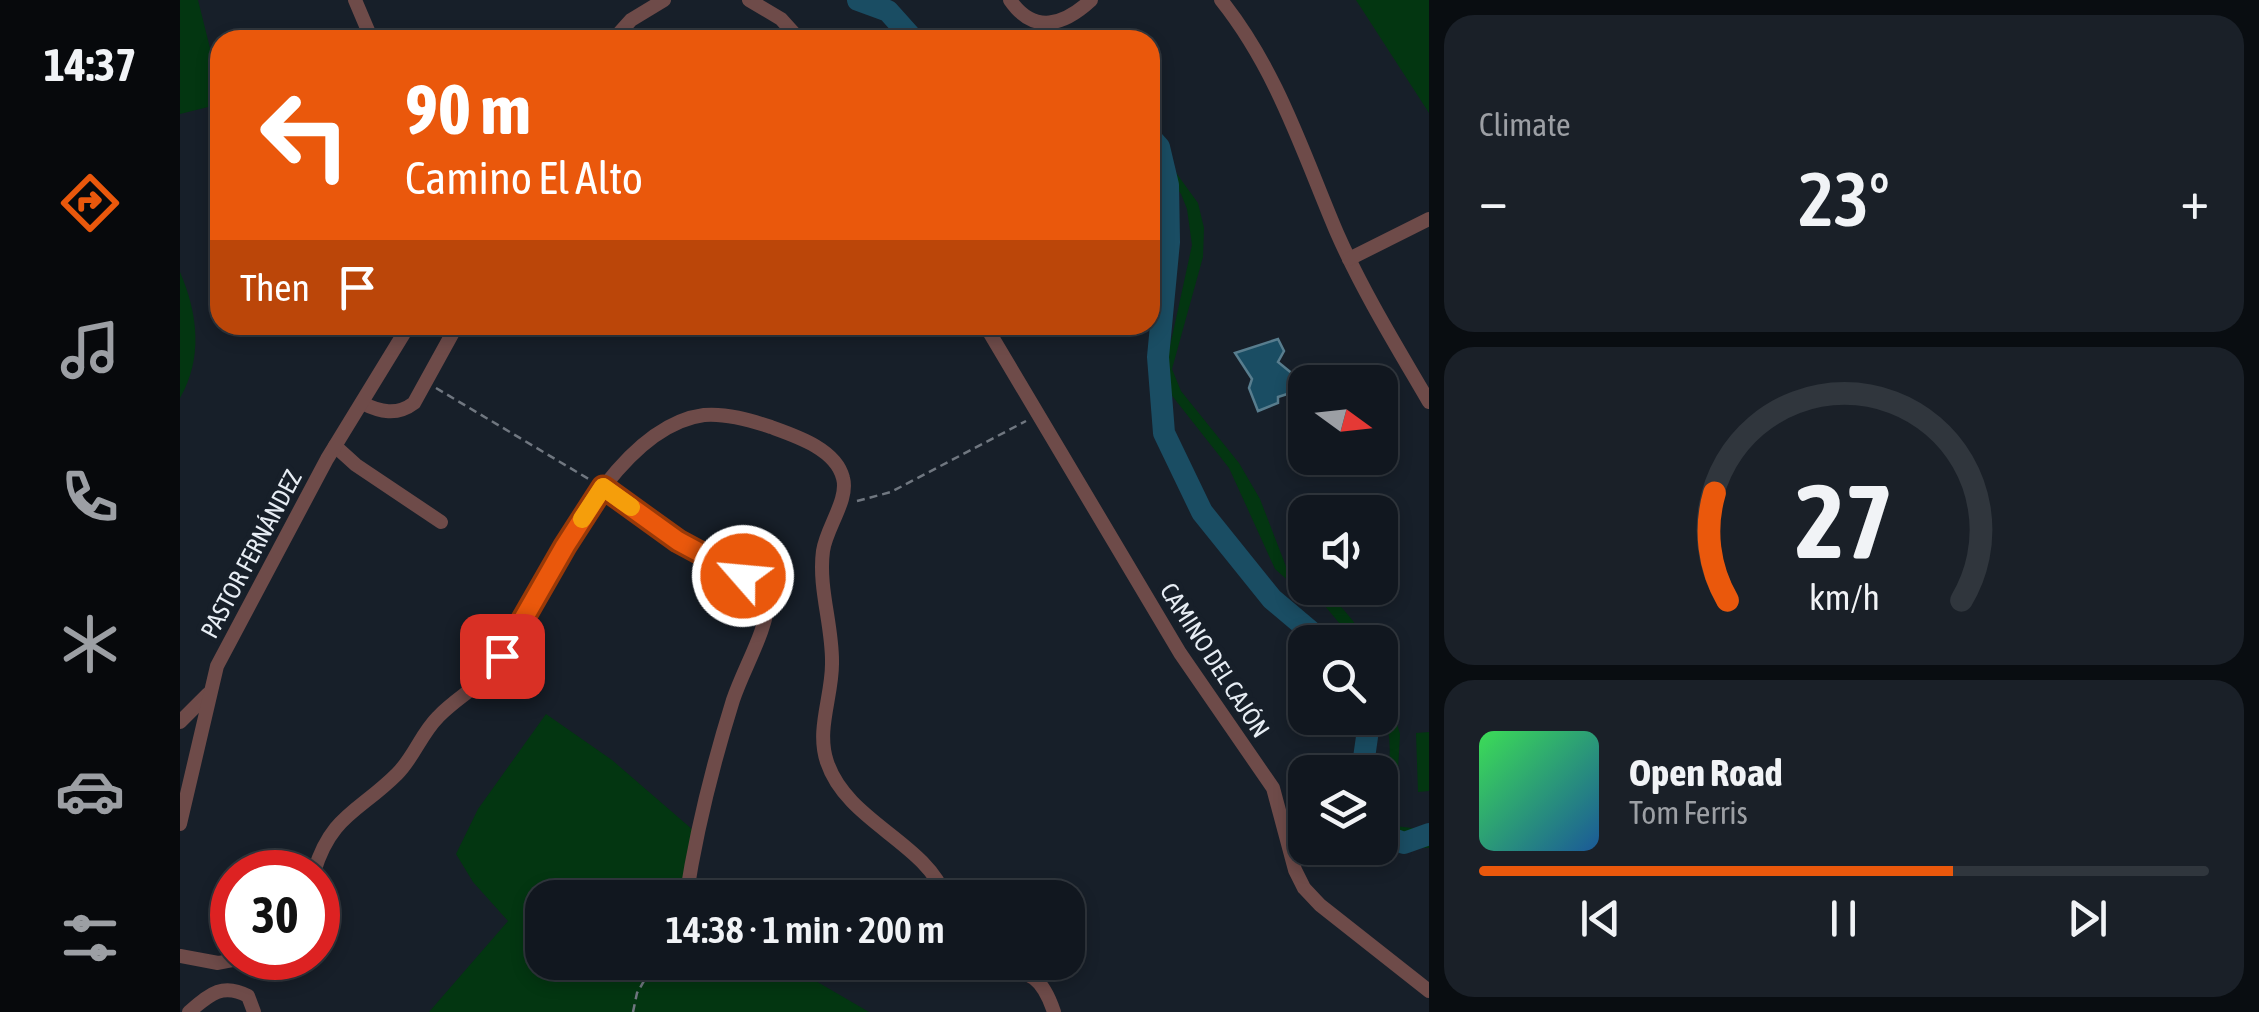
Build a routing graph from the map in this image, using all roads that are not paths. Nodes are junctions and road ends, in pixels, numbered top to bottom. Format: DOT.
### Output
graph roads {
  1 [pos="355,0"];
  2 [pos="664,0"];
  3 [pos="749,0"];
  4 [pos="1010,0"];
  5 [pos="1091,0"];
  6 [pos="1221,0"];
  7 [pos="368,30"];
  8 [pos="622,30"];
  9 [pos="791,30"];
  10 [pos="1429,219"];
  11 [pos="1349,259"];
  12 [pos="403,335"];
  13 [pos="452,335"];
  14 [pos="991,335"];
  15 [pos="1429,402"];
  16 [pos="362,404"];
  17 [pos="335,446"];
  18 [pos="603,487"];
  19 [pos="441,522"];
  20 [pos="209,693"];
  21 [pos="180,722"];
  22 [pos="180,824"];
  23 [pos="322,850"];
  24 [pos="689,880"];
  25 [pos="935,880"];
  26 [pos="180,956"];
  27 [pos="210,961"];
  28 [pos="1036,980"];
  29 [pos="1429,991"];
  30 [pos="190,1012"];
  31 [pos="254,1012"];
  32 [pos="1054,1012"];
  1 -- 7 [label="street"];
  2 -- 8 [label="street"];
  3 -- 9 [label="street"];
  4 -- 5 [label="street"];
  6 -- 11 [label="street"];
  10 -- 11 [label="street"];
  11 -- 15 [label="street"];
  12 -- 16 [label="street, PASTOR FERNÁNDEZ"];
  13 -- 16 [label="street"];
  14 -- 29 [label="street, CAMINO DEL CAJÓN"];
  16 -- 17 [label="street, PASTOR FERNÁNDEZ"];
  17 -- 19 [label="street"];
  17 -- 20 [label="street, PASTOR FERNÁNDEZ"];
  18 -- 23 [label="street"];
  18 -- 24 [label="street"];
  18 -- 25 [label="street"];
  20 -- 21 [label="street"];
  20 -- 22 [label="street, PASTOR FERNÁNDEZ"];
  26 -- 27 [label="street"];
  28 -- 32 [label="street"];
  30 -- 31 [label="street"];
}
